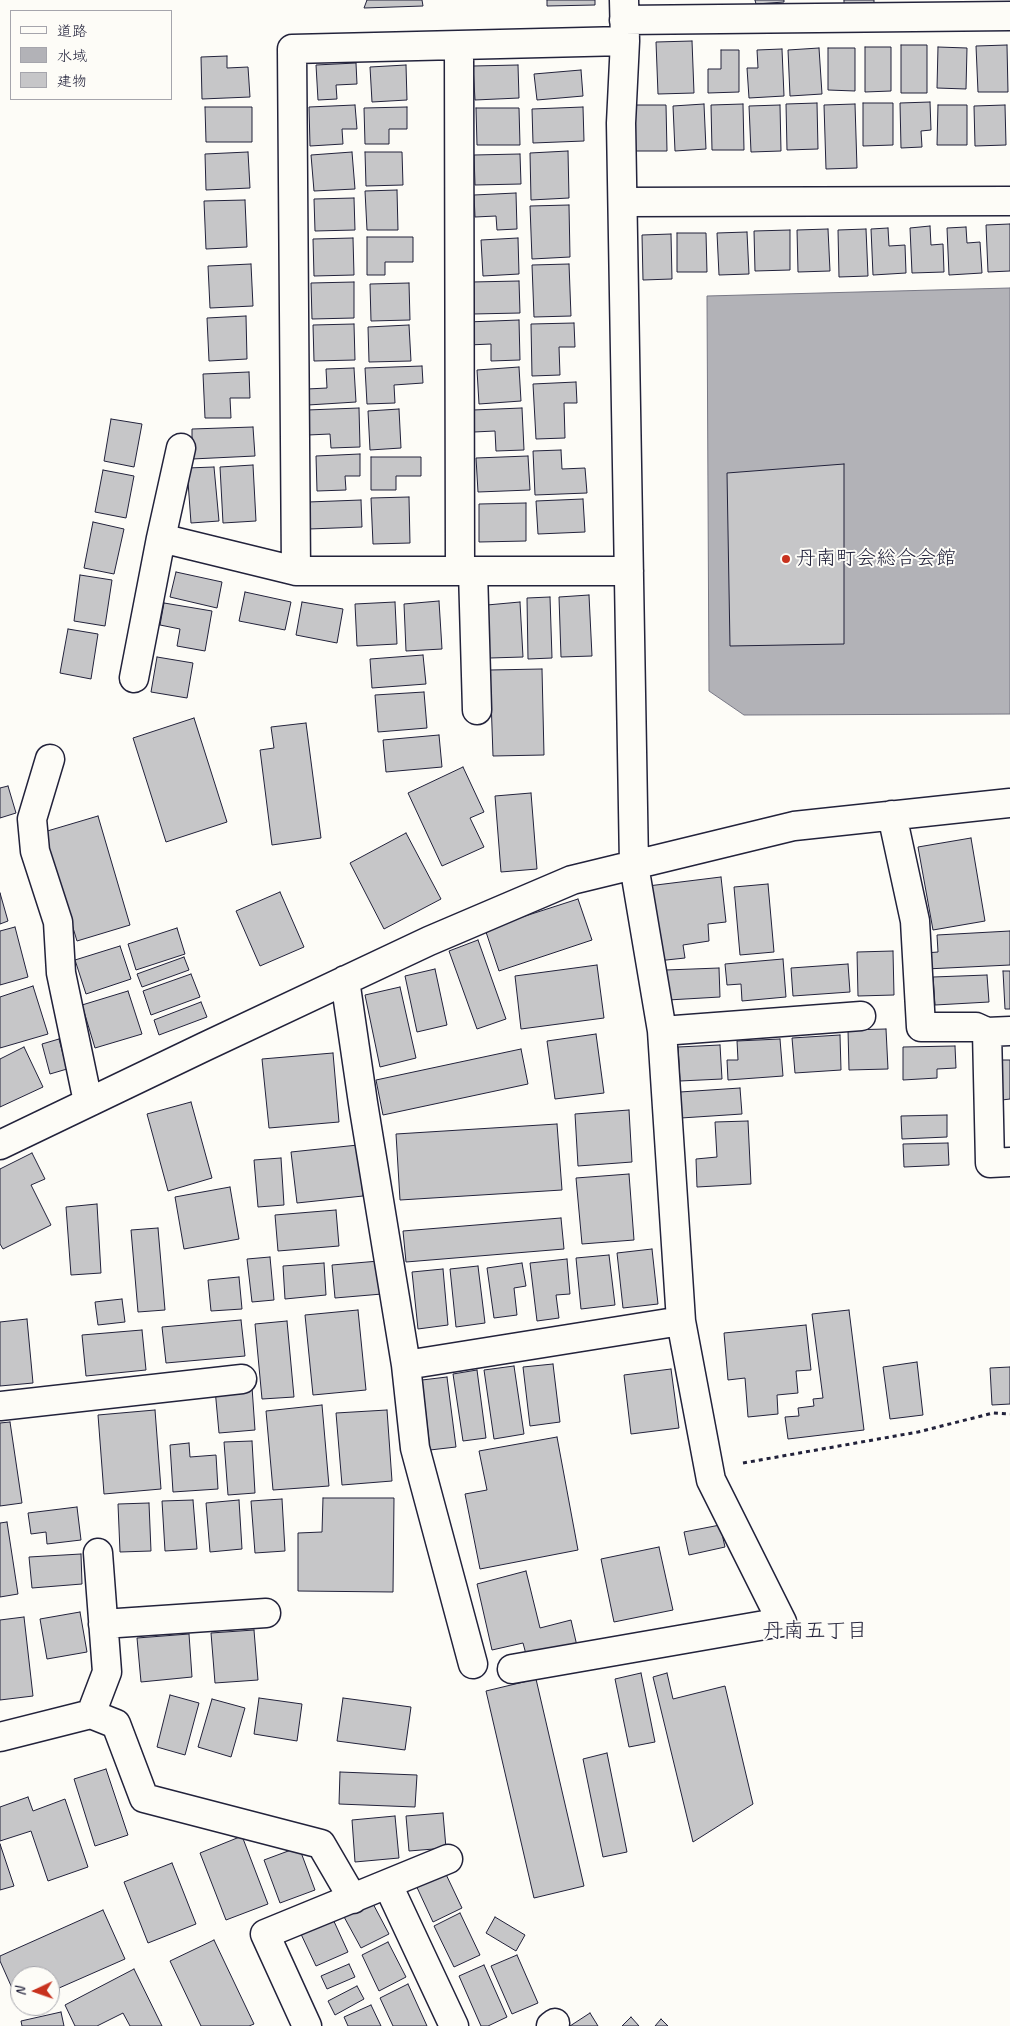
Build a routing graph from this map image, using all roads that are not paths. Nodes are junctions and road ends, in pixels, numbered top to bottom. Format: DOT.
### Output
graph roads {
  1 [pos="808,9"];
  2 [pos="1000,11"];
  3 [pos="624,20"];
  4 [pos="459,45"];
  5 [pos="1010,201"];
  6 [pos="623,202"];
  7 [pos="181,448"];
  8 [pos="161,538"];
  9 [pos="296,571"];
  10 [pos="467,571"];
  11 [pos="628,571"];
  12 [pos="134,678"];
  13 [pos="477,710"];
  14 [pos="50,759"];
  15 [pos="1010,803"];
  16 [pos="892,815"];
  17 [pos="634,865"];
  18 [pos="345,980"];
  19 [pos="861,1016"];
  20 [pos="662,1031"];
  21 [pos="998,1032"];
  22 [pos="88,1102"];
  23 [pos="0,1145"];
  24 [pos="1010,1162"];
  25 [pos="681,1321"];
  26 [pos="406,1366"];
  27 [pos="242,1380"];
  28 [pos="0,1406"];
  29 [pos="98,1553"];
  30 [pos="266,1613"];
  31 [pos="103,1624"];
  32 [pos="473,1664"];
  33 [pos="512,1669"];
  34 [pos="91,1714"];
  35 [pos="0,1737"];
  36 [pos="448,1859"];
  37 [pos="388,1885"];
  38 [pos="353,1899"];
  39 [pos="306,2026"];
  40 [pos="454,2026"];
  1 -- 2 [label="street"];
  1 -- 3 [label="street"];
  3 -- 4 [label="street"];
  3 -- 6 [label="street"];
  4 -- 9 [label="street"];
  4 -- 10 [label="street"];
  5 -- 6 [label="street"];
  6 -- 11 [label="street"];
  7 -- 8 [label="street"];
  8 -- 9 [label="street"];
  8 -- 12 [label="street"];
  9 -- 10 [label="street"];
  10 -- 11 [label="street"];
  10 -- 13 [label="street"];
  11 -- 17 [label="street"];
  14 -- 22 [label="street"];
  15 -- 16 [label="street"];
  16 -- 17 [label="street"];
  16 -- 21 [label="street"];
  17 -- 18 [label="street"];
  17 -- 20 [label="street"];
  18 -- 22 [label="street"];
  18 -- 26 [label="street"];
  19 -- 20 [label="street"];
  20 -- 25 [label="street"];
  21 -- 24 [label="street"];
  22 -- 23 [label="street"];
  25 -- 26 [label="street"];
  25 -- 33 [label="street"];
  26 -- 32 [label="street"];
  27 -- 28 [label="street"];
  29 -- 31 [label="street"];
  30 -- 31 [label="street"];
  31 -- 34 [label="street"];
  34 -- 35 [label="street"];
  34 -- 38 [label="street"];
  36 -- 37 [label="street"];
  37 -- 38 [label="street"];
  37 -- 40 [label="street"];
  38 -- 39 [label="street"];
}
